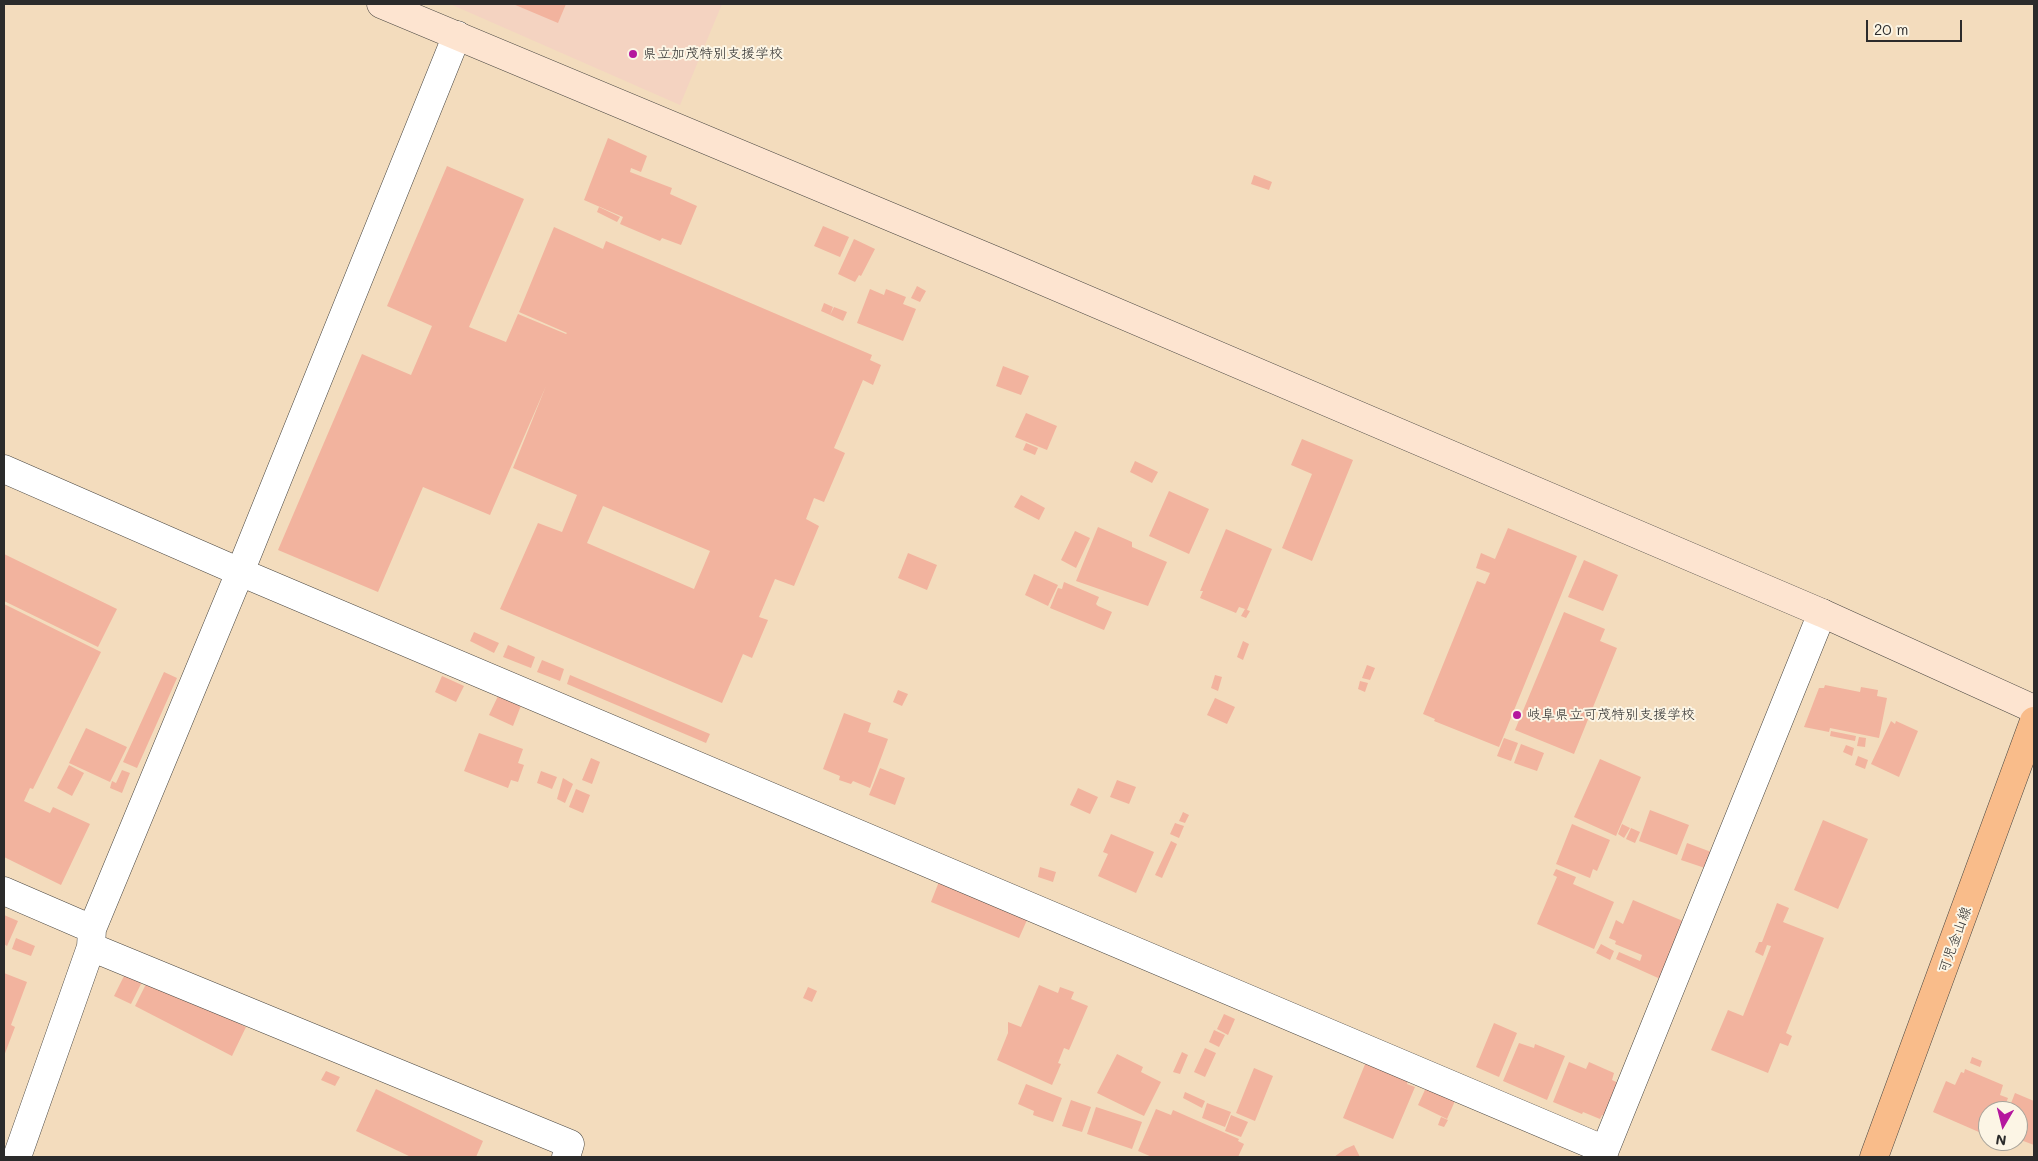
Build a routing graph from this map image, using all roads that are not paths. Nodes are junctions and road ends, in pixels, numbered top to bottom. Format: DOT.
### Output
graph roads {
  1 [pos="381,4"];
  2 [pos="457,35"];
  3 [pos="4,469"];
  4 [pos="240,572"];
  5 [pos="1822,613"];
  6 [pos="2034,709"];
  7 [pos="2034,722"];
  8 [pos="4,891"];
  9 [pos="91,938"];
  10 [pos="1604,1154"];
  11 [pos="17,1157"];
  12 [pos="566,1157"];
  13 [pos="1874,1157"];
  1 -- 2 [label="street"];
  2 -- 4 [label="street"];
  2 -- 5 [label="street"];
  3 -- 4 [label="street"];
  4 -- 9 [label="street"];
  4 -- 10 [label="street"];
  5 -- 6 [label="street"];
  5 -- 10 [label="street"];
  7 -- 13 [label="main road, 可児金山線"];
  8 -- 9 [label="street"];
  9 -- 11 [label="street"];
  9 -- 12 [label="street"];
}
